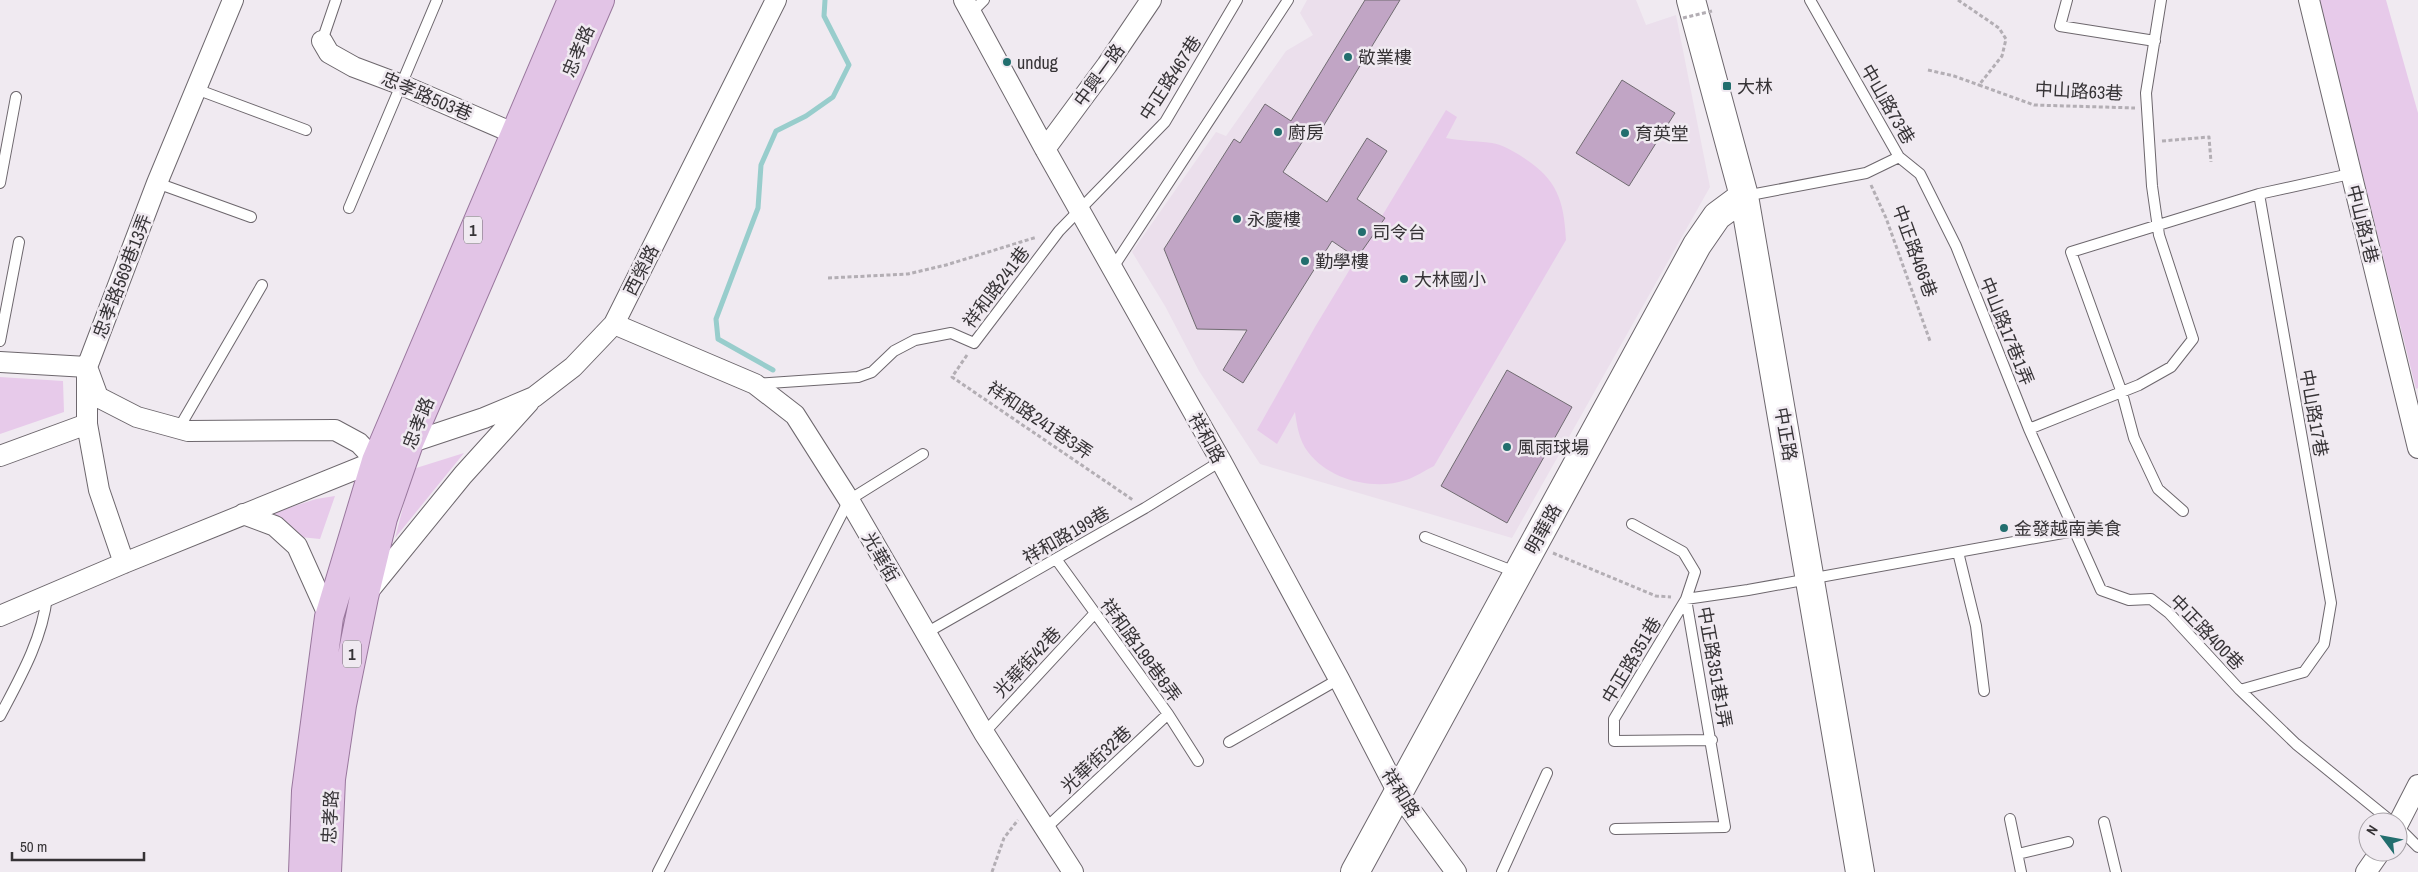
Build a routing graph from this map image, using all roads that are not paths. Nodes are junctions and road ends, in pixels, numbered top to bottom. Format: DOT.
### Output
graph roads {
  1 [pos="233,0"];
  2 [pos="336,0"];
  3 [pos="437,0"];
  4 [pos="572,0"];
  5 [pos="600,0"];
  6 [pos="776,0"];
  7 [pos="1151,0"];
  8 [pos="1237,0"];
  9 [pos="1288,0"];
  10 [pos="1810,0"];
  11 [pos="2067,0"];
  12 [pos="2161,0"];
  13 [pos="2309,0"];
  14 [pos="973,4"];
  15 [pos="1695,10"];
  16 [pos="322,40"];
  17 [pos="2155,41"];
  18 [pos="402,85"];
  19 [pos="196,89"];
  20 [pos="16,97"];
  21 [pos="306,130"];
  22 [pos="526,139"];
  23 [pos="1045,149"];
  24 [pos="1899,158"];
  25 [pos="2350,174"];
  26 [pos="157,183"];
  27 [pos="0,184"];
  28 [pos="2259,194"];
  29 [pos="1744,196"];
  30 [pos="349,208"];
  31 [pos="1078,209"];
  32 [pos="251,217"];
  33 [pos="2158,226"];
  34 [pos="19,242"];
  35 [pos="1956,246"];
  36 [pos="1112,269"];
  37 [pos="262,285"];
  38 [pos="614,324"];
  39 [pos="0,341"];
  40 [pos="0,362"];
  41 [pos="87,367"];
  42 [pos="755,384"];
  43 [pos="2122,393"];
  44 [pos="534,397"];
  45 [pos="87,424"];
  46 [pos="179,428"];
  47 [pos="2029,429"];
  48 [pos="409,443"];
  49 [pos="2418,448"];
  50 [pos="923,454"];
  51 [pos="0,456"];
  52 [pos="376,461"];
  53 [pos="1220,462"];
  54 [pos="849,500"];
  55 [pos="2183,510"];
  56 [pos="244,514"];
  57 [pos="1632,524"];
  58 [pos="2074,531"];
  59 [pos="1425,537"];
  60 [pos="1958,552"];
  61 [pos="1056,559"];
  62 [pos="124,563"];
  63 [pos="1518,574"];
  64 [pos="1811,578"];
  65 [pos="47,597"];
  66 [pos="364,597"];
  67 [pos="1686,599"];
  68 [pos="1095,613"];
  69 [pos="0,616"];
  70 [pos="330,618"];
  71 [pos="926,632"];
  72 [pos="1339,679"];
  73 [pos="2240,690"];
  74 [pos="1984,691"];
  75 [pos="1168,714"];
  76 [pos="0,716"];
  77 [pos="984,733"];
  78 [pos="1712,740"];
  79 [pos="1614,741"];
  80 [pos="1229,742"];
  81 [pos="1198,761"];
  82 [pos="1547,773"];
  83 [pos="2418,785"];
  84 [pos="1398,793"];
  85 [pos="2380,812"];
  86 [pos="2405,812"];
  87 [pos="2010,818"];
  88 [pos="2104,822"];
  89 [pos="1046,828"];
  90 [pos="1615,829"];
  91 [pos="2408,836"];
  92 [pos="2068,842"];
  93 [pos="2418,847"];
  94 [pos="2018,854"];
  95 [pos="303,872"];
  96 [pos="327,872"];
  97 [pos="658,872"];
  98 [pos="1073,872"];
  99 [pos="1355,872"];
  100 [pos="1456,872"];
  101 [pos="1502,872"];
  102 [pos="1860,872"];
  103 [pos="2021,872"];
  104 [pos="2116,872"];
  1 -- 19 [label="street, 忠孝路569巷13弄"];
  2 -- 16 [label="lane"];
  3 -- 18 [label="lane"];
  4 -- 22 [label="main road, 忠孝路 / 1"];
  5 -- 22 [label="main road, 忠孝路 / 1"];
  6 -- 38 [label="street, 西榮路"];
  7 -- 23 [label="street, 中興一路"];
  8 -- 31 [label="lane, 中正路467巷"];
  9 -- 36 [label="lane"];
  10 -- 24 [label="lane, 中山路73巷"];
  11 -- 17 [label="lane"];
  12 -- 17 [label="lane"];
  13 -- 25 [label="street, 中山路1巷"];
  14 -- 23 [label="street, 祥和路"];
  15 -- 29 [label="street, 中正路"];
  16 -- 18 [label="street, 忠孝路503巷"];
  17 -- 33 [label="lane"];
  18 -- 22 [label="street, 忠孝路503巷"];
  18 -- 30 [label="lane"];
  19 -- 21 [label="lane"];
  19 -- 26 [label="street, 忠孝路569巷13弄"];
  20 -- 27 [label="lane"];
  22 -- 48 [label="main road, 忠孝路 / 1"];
  22 -- 52 [label="main road, 忠孝路 / 1"];
  23 -- 31 [label="street, 祥和路"];
  24 -- 29 [label="lane"];
  24 -- 35 [label="lane, 中山路73巷"];
  25 -- 28 [label="lane"];
  25 -- 49 [label="street, 中山路1巷"];
  26 -- 32 [label="lane"];
  26 -- 41 [label="street, 忠孝路569巷13弄"];
  28 -- 33 [label="lane"];
  28 -- 73 [label="lane, 中山路17巷"];
  29 -- 63 [label="street, 明華路"];
  29 -- 64 [label="street, 中正路"];
  31 -- 36 [label="street, 祥和路"];
  31 -- 42 [label="lane, 祥和路241巷"];
  33 -- 43 [label="lane"];
  33 -- 43 [label="lane"];
  34 -- 39 [label="lane"];
  35 -- 47 [label="lane, 中山路17巷1弄"];
  36 -- 53 [label="street, 祥和路"];
  37 -- 46 [label="lane"];
  38 -- 42 [label="street, 光華街"];
  38 -- 44 [label="street, 西榮路"];
  40 -- 41 [label="street"];
  41 -- 45 [label="street, 忠孝路569巷13弄"];
  41 -- 46 [label="street"];
  42 -- 54 [label="street, 光華街"];
  43 -- 47 [label="lane"];
  43 -- 55 [label="lane"];
  44 -- 48 [label="street, 西榮路"];
  44 -- 66 [label="street"];
  45 -- 51 [label="street"];
  45 -- 62 [label="street, 忠孝路569巷13弄"];
  46 -- 52 [label="street"];
  47 -- 58 [label="lane, 中山路17巷1弄"];
  48 -- 52 [label="street, 西榮路"];
  48 -- 66 [label="main road, 忠孝路 / 1"];
  50 -- 54 [label="lane"];
  52 -- 56 [label="street, 西榮路"];
  52 -- 70 [label="main road, 忠孝路 / 1"];
  53 -- 61 [label="lane, 祥和路199巷"];
  53 -- 72 [label="street, 祥和路"];
  54 -- 71 [label="street, 光華街"];
  54 -- 97 [label="lane"];
  56 -- 62 [label="street, 西榮路"];
  56 -- 70 [label="street"];
  57 -- 67 [label="lane, 中正路351巷"];
  58 -- 60 [label="lane"];
  58 -- 73 [label="lane, 中正路400巷"];
  59 -- 63 [label="lane"];
  60 -- 64 [label="lane"];
  60 -- 74 [label="lane"];
  61 -- 68 [label="lane, 祥和路199巷8弄"];
  61 -- 71 [label="lane, 祥和路199巷"];
  62 -- 65 [label="street, 西榮路"];
  63 -- 84 [label="street, 明華路"];
  64 -- 67 [label="lane"];
  64 -- 102 [label="street, 中正路"];
  65 -- 69 [label="street, 西榮路"];
  65 -- 76 [label="lane"];
  66 -- 96 [label="main road, 忠孝路 / 1"];
  67 -- 78 [label="lane, 中正路351巷1弄"];
  67 -- 79 [label="lane, 中正路351巷"];
  68 -- 75 [label="lane, 祥和路199巷8弄"];
  68 -- 77 [label="lane, 光華街42巷"];
  70 -- 95 [label="main road, 忠孝路 / 1"];
  71 -- 77 [label="street, 光華街"];
  72 -- 80 [label="lane"];
  72 -- 84 [label="street, 祥和路"];
  73 -- 85 [label="lane, 中正路400巷"];
  75 -- 81 [label="lane, 祥和路199巷8弄"];
  75 -- 89 [label="lane, 光華街32巷"];
  77 -- 89 [label="street, 光華街"];
  78 -- 79 [label="lane, 中正路351巷1弄"];
  78 -- 90 [label="lane, 中正路351巷1弄"];
  82 -- 101 [label="lane"];
  83 -- 86 [label="street"];
  84 -- 99 [label="street, 明華路"];
  84 -- 100 [label="street, 祥和路"];
  87 -- 94 [label="lane"];
  88 -- 104 [label="lane"];
  89 -- 98 [label="street, 光華街"];
  91 -- 93 [label="lane"];
  92 -- 94 [label="lane"];
  94 -- 103 [label="lane"];
}
